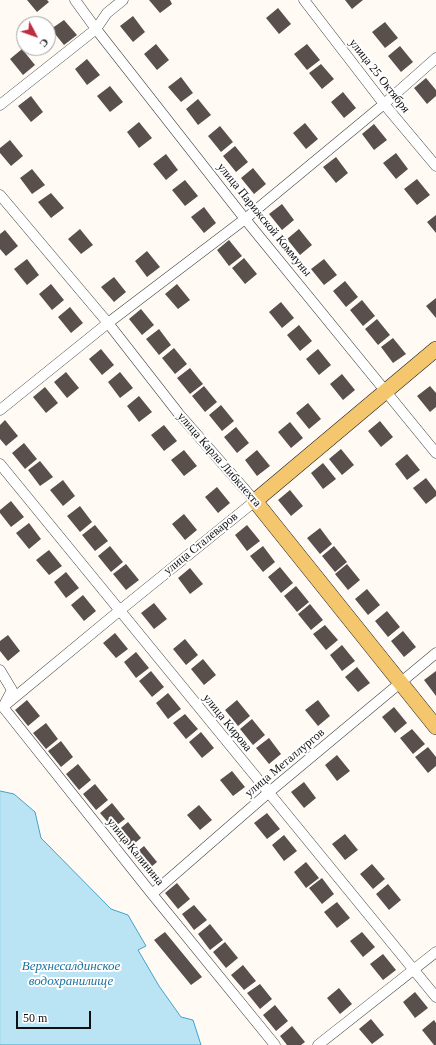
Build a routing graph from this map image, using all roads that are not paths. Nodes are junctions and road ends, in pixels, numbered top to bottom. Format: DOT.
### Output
graph roads {
  1 [pos="75,0"];
  2 [pos="122,0"];
  3 [pos="304,0"];
  4 [pos="96,29"];
  5 [pos="436,58"];
  6 [pos="384,104"];
  7 [pos="0,105"];
  8 [pos="436,166"];
  9 [pos="0,195"];
  10 [pos="245,219"];
  11 [pos="108,324"];
  12 [pos="436,349"];
  13 [pos="386,391"];
  14 [pos="0,410"];
  15 [pos="436,453"];
  16 [pos="0,464"];
  17 [pos="255,501"];
  18 [pos="119,611"];
  19 [pos="436,653"];
  20 [pos="0,670"];
  21 [pos="401,683"];
  22 [pos="3,707"];
  23 [pos="436,726"];
  24 [pos="268,793"];
  25 [pos="152,894"];
  26 [pos="436,952"];
  27 [pos="414,970"];
  28 [pos="436,997"];
  29 [pos="275,1045"];
  30 [pos="318,1045"];
  1 -- 4 [label="street, улица Парижской Коммуны"];
  2 -- 4 [label="street"];
  3 -- 6 [label="street, улица 25 Октября"];
  4 -- 7 [label="street"];
  4 -- 10 [label="street, улица Парижской Коммуны"];
  5 -- 6 [label="street"];
  6 -- 8 [label="street, улица 25 Октября"];
  6 -- 10 [label="street"];
  9 -- 11 [label="street, улица Карла Либкнехта"];
  10 -- 11 [label="street"];
  10 -- 13 [label="street, улица Парижской Коммуны"];
  11 -- 14 [label="street"];
  11 -- 17 [label="street, улица Карла Либкнехта"];
  12 -- 13 [label="main road, улица Сталеваров"];
  13 -- 15 [label="street, улица Парижской Коммуны"];
  13 -- 17 [label="main road, улица Сталеваров"];
  16 -- 18 [label="street, улица Кирова"];
  17 -- 18 [label="street, улица Сталеваров"];
  17 -- 21 [label="main road, улица Карла Либкнехта"];
  18 -- 22 [label="street, улица Сталеваров"];
  18 -- 24 [label="street, улица Кирова"];
  19 -- 21 [label="street, улица Металлургов"];
  20 -- 22 [label="street"];
  21 -- 23 [label="main road, улица Карла Либкнехта"];
  21 -- 24 [label="street, улица Металлургов"];
  22 -- 25 [label="street, улица Калинина"];
  24 -- 25 [label="street, улица Металлургов"];
  24 -- 27 [label="street, улица Кирова"];
  25 -- 29 [label="street, улица Калинина"];
  26 -- 27 [label="street"];
  27 -- 28 [label="street, улица Кирова"];
  27 -- 30 [label="street"];
}
